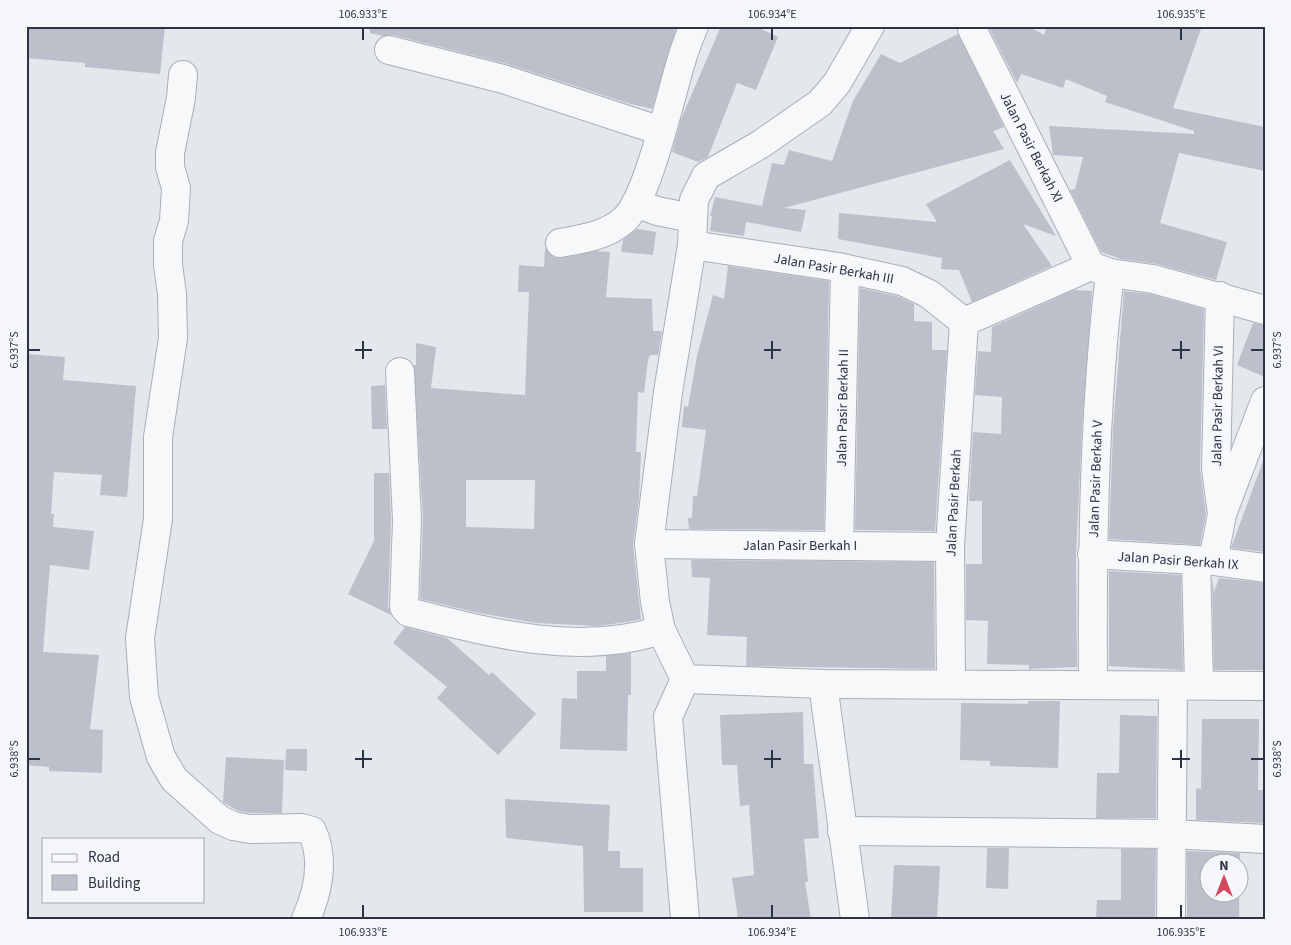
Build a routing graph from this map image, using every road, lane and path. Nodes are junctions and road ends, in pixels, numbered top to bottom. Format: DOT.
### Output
graph roads {
  1 [pos="694,26"];
  2 [pos="870,26"];
  3 [pos="972,29"];
  4 [pos="389,50"];
  5 [pos="183,75"];
  6 [pos="661,131"];
  7 [pos="636,202"];
  8 [pos="692,231"];
  9 [pos="560,243"];
  10 [pos="1101,269"];
  11 [pos="845,270"];
  12 [pos="1220,296"];
  13 [pos="1265,310"];
  14 [pos="964,322"];
  15 [pos="400,372"];
  16 [pos="1265,401"];
  17 [pos="1222,514"];
  18 [pos="649,544"];
  19 [pos="839,545"];
  20 [pos="950,548"];
  21 [pos="1092,554"];
  22 [pos="1205,561"];
  23 [pos="1265,568"];
  24 [pos="662,630"];
  25 [pos="685,679"];
  26 [pos="823,684"];
  27 [pos="951,684"];
  28 [pos="1093,684"];
  29 [pos="1186,685"];
  30 [pos="1265,686"];
  31 [pos="842,831"];
  32 [pos="1170,834"];
  33 [pos="1265,839"];
  34 [pos="306,919"];
  35 [pos="684,919"];
  36 [pos="855,919"];
  37 [pos="1170,919"];
  1 -- 6 [label="street"];
  2 -- 8 [label="street"];
  3 -- 10 [label="street, Jalan Pasir Berkah XI"];
  4 -- 6 [label="street"];
  5 -- 34 [label="street"];
  6 -- 7 [label="street"];
  7 -- 8 [label="street, Jalan Pasir Berkah III"];
  7 -- 9 [label="street"];
  8 -- 11 [label="street, Jalan Pasir Berkah III"];
  8 -- 18 [label="street"];
  10 -- 12 [label="street"];
  10 -- 14 [label="street"];
  10 -- 21 [label="street, Jalan Pasir Berkah V"];
  11 -- 14 [label="street, Jalan Pasir Berkah III"];
  11 -- 19 [label="street, Jalan Pasir Berkah II"];
  12 -- 13 [label="street"];
  12 -- 17 [label="street, Jalan Pasir Berkah VI"];
  14 -- 20 [label="street, Jalan Pasir Berkah"];
  15 -- 24 [label="street"];
  16 -- 17 [label="street"];
  17 -- 22 [label="street"];
  18 -- 19 [label="street, Jalan Pasir Berkah I"];
  18 -- 24 [label="street"];
  19 -- 20 [label="street, Jalan Pasir Berkah I"];
  20 -- 27 [label="street, Jalan Pasir Berkah"];
  21 -- 22 [label="street, Jalan Pasir Berkah IX"];
  21 -- 28 [label="street, Jalan Pasir Berkah V"];
  22 -- 23 [label="street, Jalan Pasir Berkah IX"];
  22 -- 29 [label="street"];
  24 -- 25 [label="street"];
  25 -- 26 [label="street"];
  25 -- 35 [label="street"];
  26 -- 27 [label="street"];
  26 -- 31 [label="street"];
  27 -- 28 [label="street"];
  28 -- 29 [label="street"];
  29 -- 30 [label="street"];
  29 -- 32 [label="street"];
  31 -- 32 [label="street"];
  31 -- 36 [label="street"];
  32 -- 33 [label="street"];
  32 -- 37 [label="street"];
}
